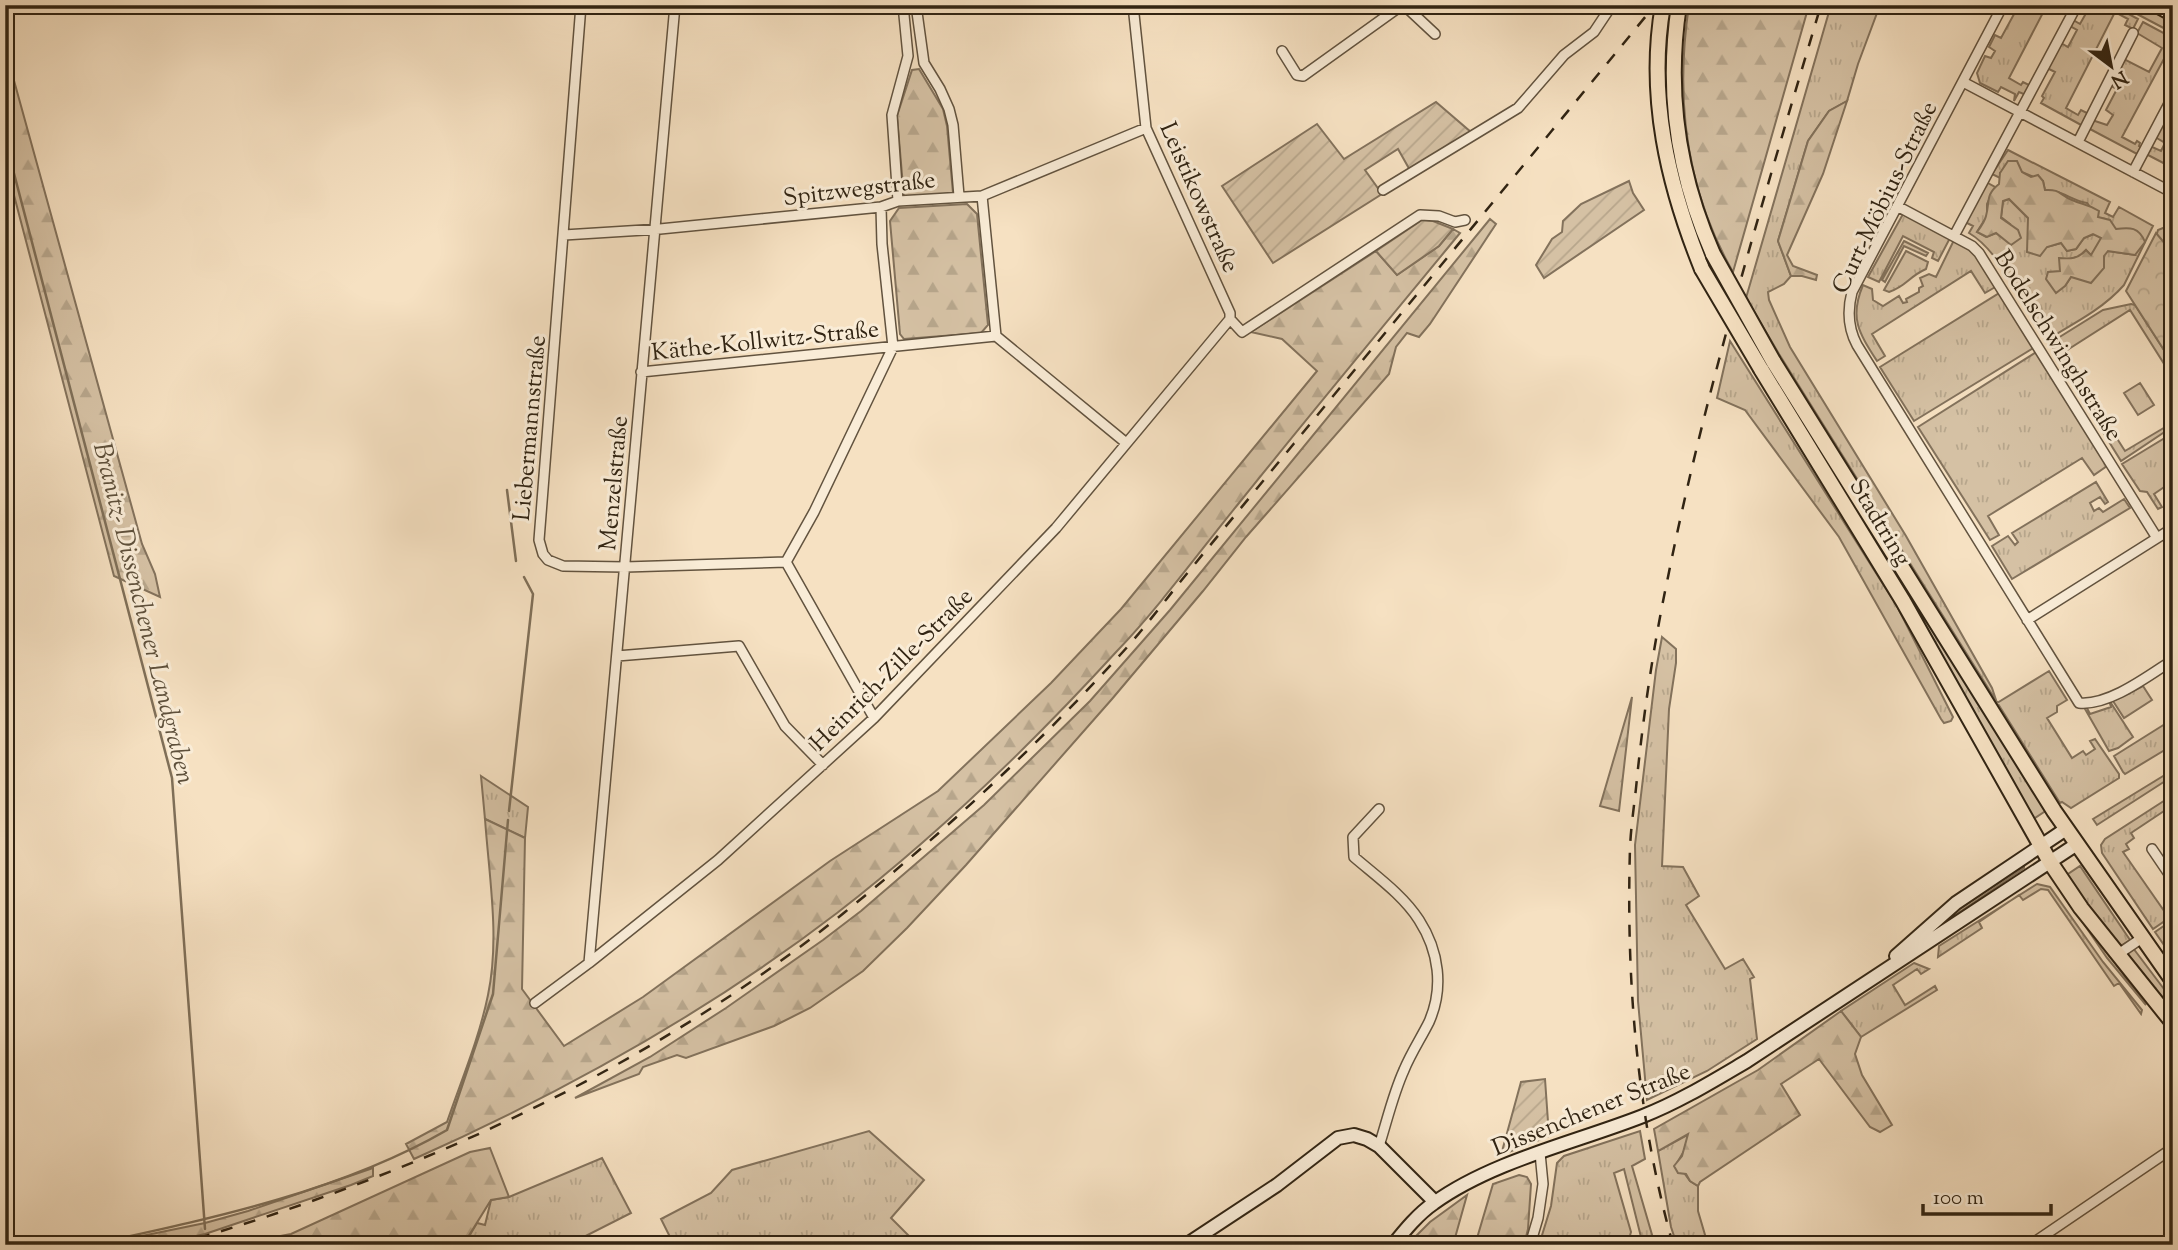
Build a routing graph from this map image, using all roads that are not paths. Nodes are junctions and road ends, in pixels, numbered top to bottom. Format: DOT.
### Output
graph roads {
  1 [pos="605,5"];
  2 [pos="675,5"];
  3 [pos="903,5"];
  4 [pos="916,5"];
  5 [pos="1133,5"];
  6 [pos="1403,5"];
  7 [pos="1612,5"];
  8 [pos="1663,5"];
  9 [pos="1679,5"];
  10 [pos="2003,5"];
  11 [pos="2077,5"];
  12 [pos="2155,5"];
  13 [pos="581,7"];
  14 [pos="2173,15"];
  15 [pos="1435,33"];
  16 [pos="2133,33"];
  17 [pos="1282,51"];
  18 [pos="1963,82"];
  19 [pos="2173,96"];
  20 [pos="2021,111"];
  21 [pos="1146,128"];
  22 [pos="2078,142"];
  23 [pos="2133,172"];
  24 [pos="1383,190"];
  25 [pos="2173,193"];
  26 [pos="959,196"];
  27 [pos="982,196"];
  28 [pos="898,201"];
  29 [pos="881,206"];
  30 [pos="1897,206"];
  31 [pos="1465,220"];
  32 [pos="654,229"];
  33 [pos="564,235"];
  34 [pos="1954,236"];
  35 [pos="1230,319"];
  36 [pos="996,336"];
  37 [pos="893,347"];
  38 [pos="1767,365"];
  39 [pos="641,372"];
  40 [pos="1125,442"];
  41 [pos="2173,528"];
  42 [pos="2157,538"];
  43 [pos="786,562"];
  44 [pos="625,567"];
  45 [pos="2027,620"];
  46 [pos="617,656"];
  47 [pos="2173,660"];
  48 [pos="874,718"];
  49 [pos="823,765"];
  50 [pos="1378,809"];
  51 [pos="2066,829"];
  52 [pos="2077,844"];
  53 [pos="2040,847"];
  54 [pos="2152,849"];
  55 [pos="2050,862"];
  56 [pos="2173,880"];
  57 [pos="2142,938"];
  58 [pos="2117,954"];
  59 [pos="589,963"];
  60 [pos="1881,971"];
  61 [pos="2173,981"];
  62 [pos="536,1003"];
  63 [pos="2173,1023"];
  64 [pos="1379,1146"];
  65 [pos="2173,1147"];
  66 [pos="1540,1153"];
  67 [pos="1435,1202"];
  68 [pos="1186,1245"];
  69 [pos="1393,1245"];
  70 [pos="1530,1245"];
  71 [pos="2030,1245"];
  1 -- 13 [label="street"];
  2 -- 32 [label="street, Menzelstraße"];
  3 -- 28 [label="street"];
  4 -- 26 [label="street"];
  5 -- 21 [label="street, Leistikowstraße"];
  6 -- 15 [label="street"];
  6 -- 17 [label="street"];
  7 -- 24 [label="street"];
  8 -- 38 [label="main road, Stadtring, bridge"];
  9 -- 38 [label="main road, Stadtring, bridge"];
  10 -- 18 [label="street, Curt-Möbius-Straße"];
  11 -- 20 [label="street"];
  12 -- 14 [label="main road"];
  13 -- 33 [label="street, Liebermannstraße"];
  16 -- 22 [label="street"];
  18 -- 20 [label="street"];
  18 -- 30 [label="street, Curt-Möbius-Straße"];
  19 -- 23 [label="street"];
  20 -- 22 [label="street"];
  20 -- 34 [label="street"];
  21 -- 27 [label="street, Spitzwegstraße"];
  21 -- 35 [label="street, Leistikowstraße"];
  22 -- 23 [label="street"];
  23 -- 25 [label="street"];
  26 -- 27 [label="street, Spitzwegstraße"];
  26 -- 28 [label="street, Spitzwegstraße"];
  27 -- 36 [label="street"];
  28 -- 29 [label="street, Spitzwegstraße"];
  29 -- 32 [label="street, Spitzwegstraße"];
  29 -- 37 [label="street"];
  30 -- 34 [label="street, Bodelschwinghstraße"];
  30 -- 45 [label="street, Curt-Möbius-Straße"];
  31 -- 35 [label="street"];
  32 -- 33 [label="street, Spitzwegstraße"];
  32 -- 39 [label="street, Menzelstraße"];
  33 -- 44 [label="street, Liebermannstraße"];
  34 -- 42 [label="street, Bodelschwinghstraße"];
  35 -- 40 [label="street, Heinrich-Zille-Straße"];
  36 -- 37 [label="street, Käthe-Kollwitz-Straße"];
  36 -- 40 [label="street"];
  37 -- 39 [label="street, Käthe-Kollwitz-Straße"];
  37 -- 43 [label="street"];
  38 -- 51 [label="main road, Stadtring"];
  38 -- 53 [label="main road, Stadtring"];
  39 -- 44 [label="street, Menzelstraße"];
  40 -- 48 [label="street, Heinrich-Zille-Straße"];
  41 -- 42 [label="street"];
  42 -- 45 [label="street"];
  43 -- 44 [label="street, Liebermannstraße"];
  43 -- 48 [label="street"];
  44 -- 46 [label="street, Menzelstraße"];
  45 -- 47 [label="street"];
  46 -- 49 [label="street"];
  46 -- 59 [label="street, Menzelstraße"];
  48 -- 49 [label="street, Heinrich-Zille-Straße"];
  49 -- 59 [label="street, Heinrich-Zille-Straße"];
  50 -- 64 [label="street"];
  51 -- 52 [label="main road, Stadtring"];
  51 -- 53 [label="main road, Dissenchener Straße"];
  52 -- 55 [label="main road, Dissenchener Straße"];
  52 -- 57 [label="main road, Stadtring"];
  53 -- 55 [label="main road, Stadtring"];
  53 -- 60 [label="main road, Dissenchener Straße"];
  54 -- 56 [label="street"];
  55 -- 58 [label="main road, Stadtring"];
  55 -- 60 [label="main road, Dissenchener Straße"];
  57 -- 58 [label="street"];
  57 -- 61 [label="main road, Stadtring"];
  58 -- 63 [label="main road, Stadtring"];
  59 -- 62 [label="street, Heinrich-Zille-Straße"];
  60 -- 66 [label="main road, Dissenchener Straße"];
  64 -- 67 [label="main road"];
  64 -- 68 [label="main road"];
  65 -- 71 [label="street"];
  66 -- 67 [label="main road, Dissenchener Straße"];
  66 -- 70 [label="street"];
  67 -- 69 [label="main road, Dissenchener Straße"];
}
